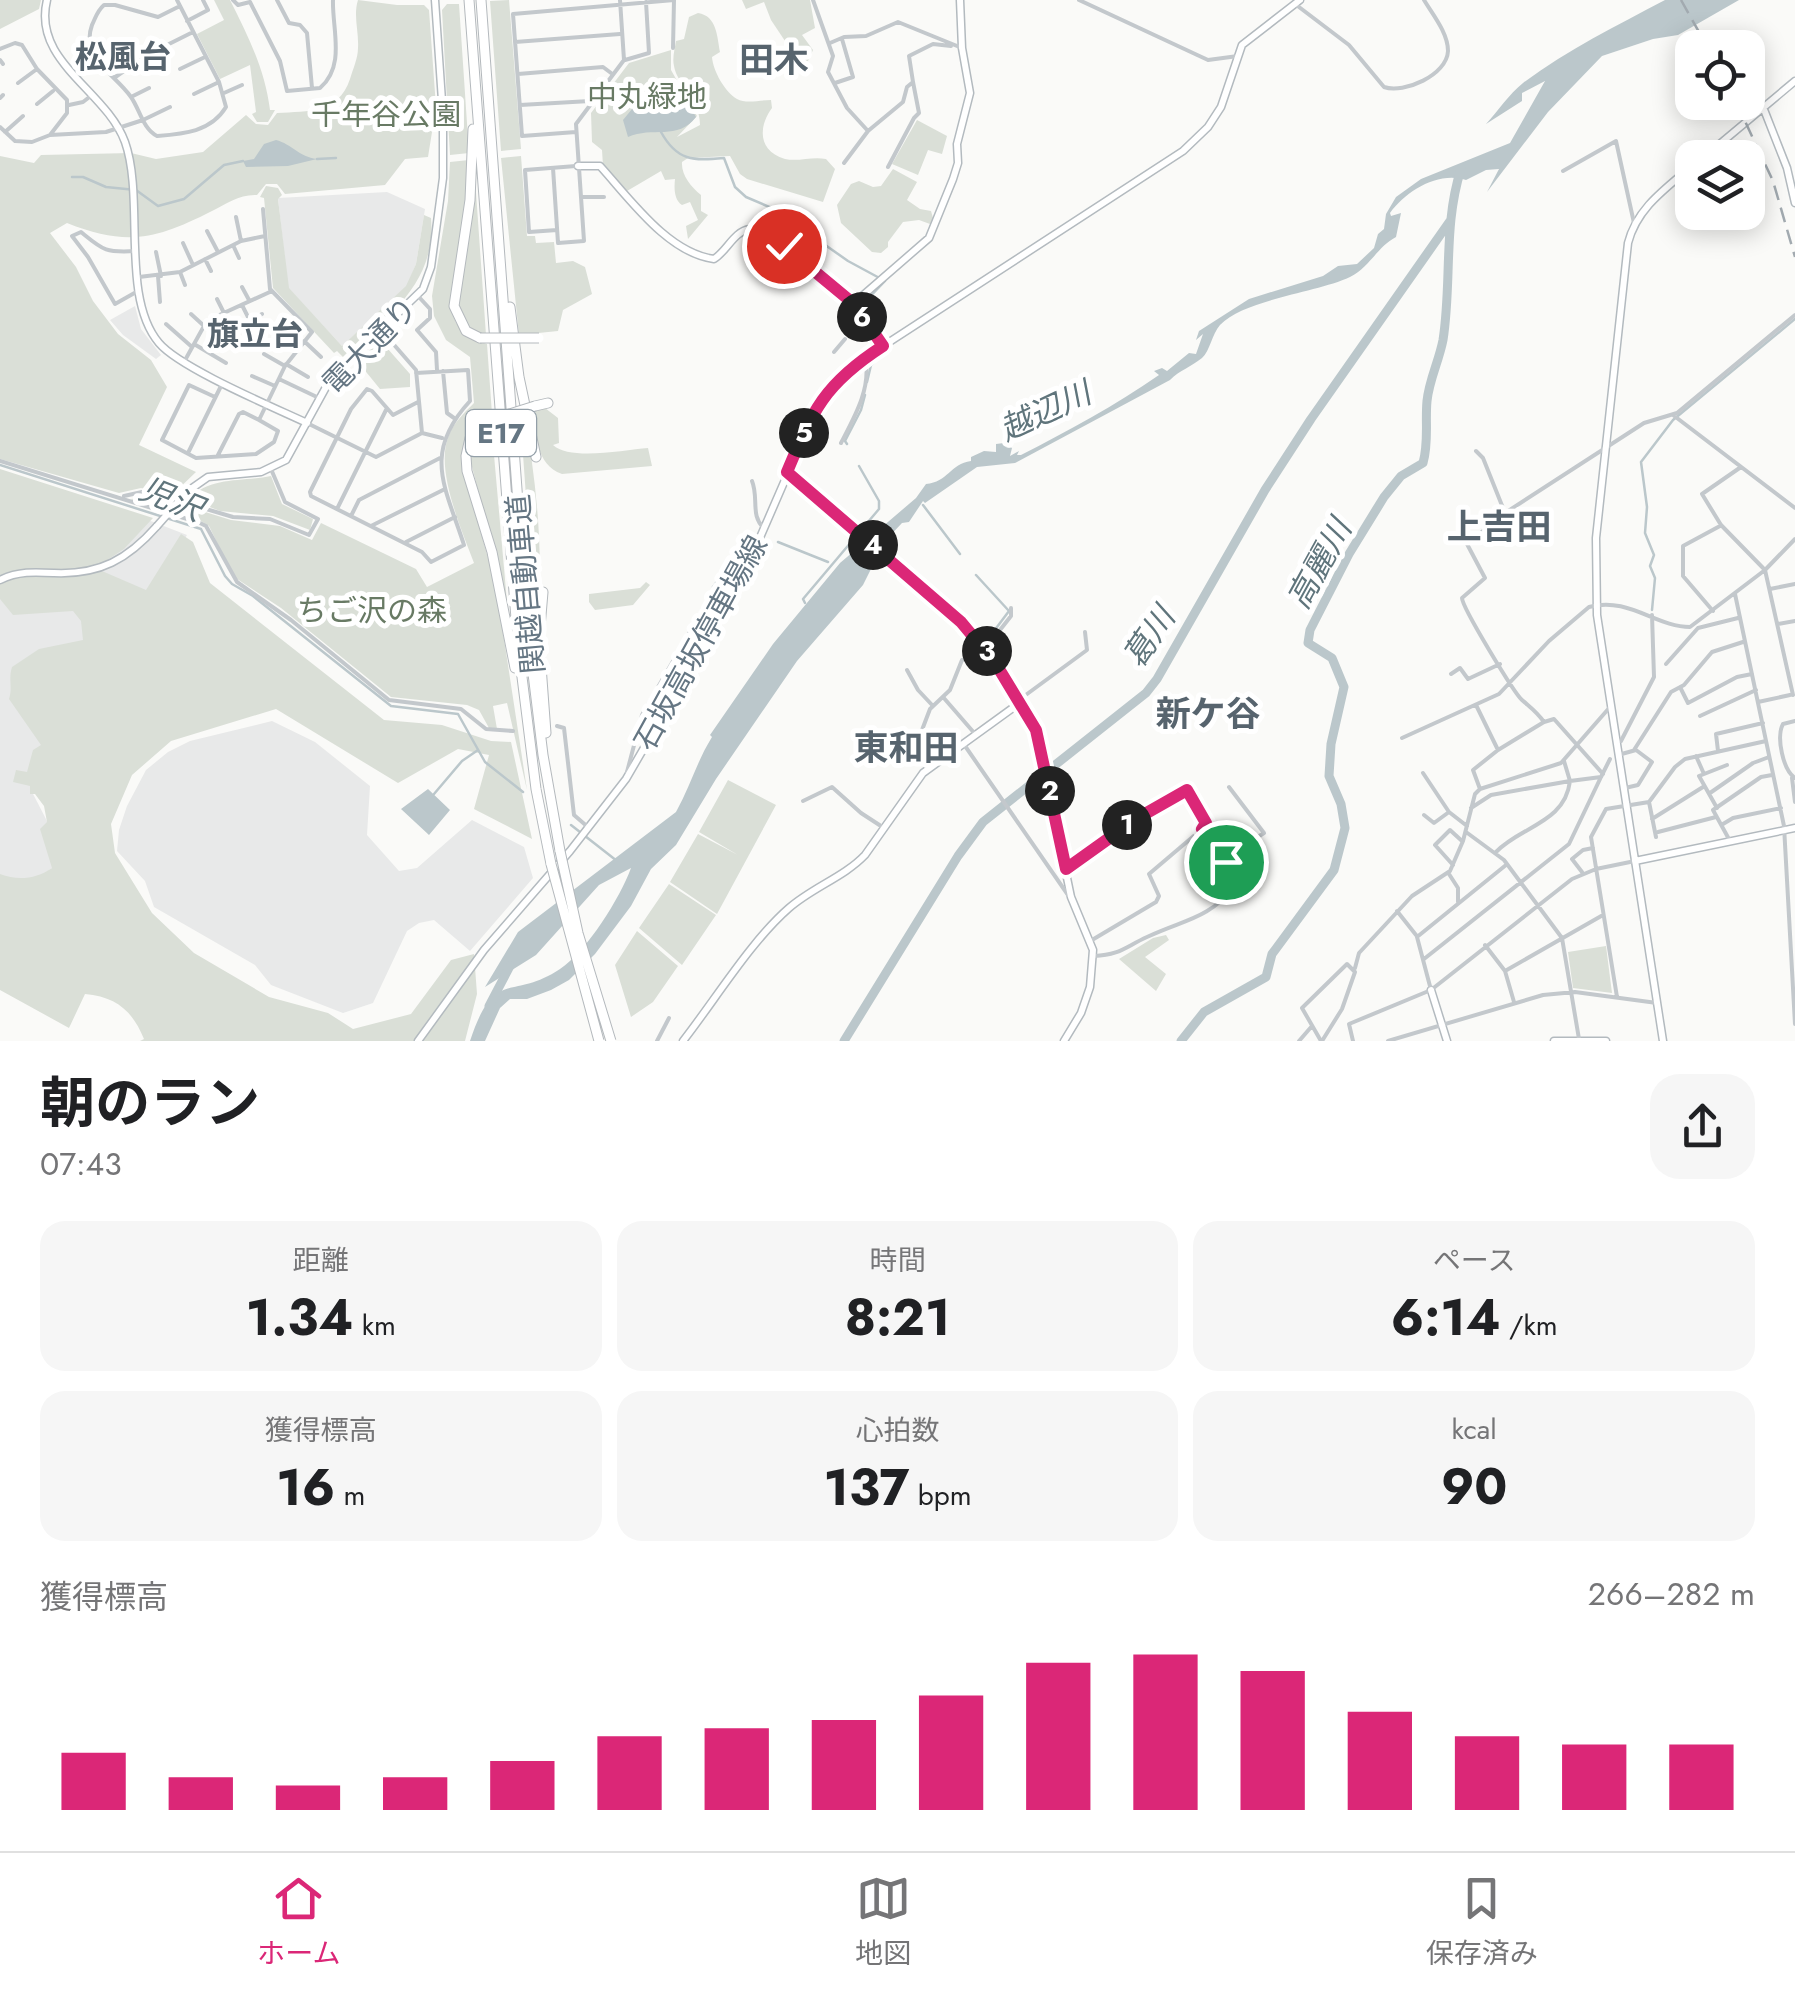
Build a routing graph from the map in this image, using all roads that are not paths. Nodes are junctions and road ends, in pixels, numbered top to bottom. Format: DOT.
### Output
graph roads {
  1 [pos="48,0"];
  2 [pos="203,0"];
  3 [pos="233,0"];
  4 [pos="277,0"];
  5 [pos="325,0"];
  6 [pos="435,0"];
  7 [pos="469,0"];
  8 [pos="481,0"];
  9 [pos="813,0"];
  10 [pos="960,0"];
  11 [pos="1424,0"];
  12 [pos="252,1"];
  13 [pos="332,1"];
  14 [pos="1082,1"];
  15 [pos="620,2"];
  16 [pos="646,2"];
  17 [pos="1298,2"];
  18 [pos="178,3"];
  19 [pos="188,21"];
  20 [pos="193,32"];
  21 [pos="622,34"];
  22 [pos="117,39"];
  23 [pos="842,39"];
  24 [pos="516,42"];
  25 [pos="830,44"];
  26 [pos="167,45"];
  27 [pos="951,46"];
  28 [pos="673,48"];
  29 [pos="962,48"];
  30 [pos="0,49"];
  31 [pos="1238,56"];
  32 [pos="205,57"];
  33 [pos="473,57"];
  34 [pos="96,58"];
  35 [pos="141,59"];
  36 [pos="624,60"];
  37 [pos="38,69"];
  38 [pos="180,69"];
  39 [pos="518,74"];
  40 [pos="613,74"];
  41 [pos="114,78"];
  42 [pos="1795,81"];
  43 [pos="218,82"];
  44 [pos="912,82"];
  45 [pos="18,83"];
  46 [pos="835,83"];
  47 [pos="242,85"];
  48 [pos="148,88"];
  49 [pos="312,88"];
  50 [pos="55,90"];
  51 [pos="224,93"];
  52 [pos="194,94"];
  53 [pos="92,95"];
  54 [pos="131,97"];
  55 [pos="593,100"];
  56 [pos="37,104"];
  57 [pos="69,104"];
  58 [pos="520,106"];
  59 [pos="1765,106"];
  60 [pos="170,107"];
  61 [pos="1765,110"];
  62 [pos="23,116"];
  63 [pos="143,120"];
  64 [pos="1748,120"];
  65 [pos="1,129"];
  66 [pos="120,129"];
  67 [pos="868,131"];
  68 [pos="576,132"];
  69 [pos="50,135"];
  70 [pos="1725,140"];
  71 [pos="844,163"];
  72 [pos="578,166"];
  73 [pos="888,167"];
  74 [pos="553,168"];
  75 [pos="1563,171"];
  76 [pos="1675,181"];
  77 [pos="604,197"];
  78 [pos="581,198"];
  79 [pos="1795,203"];
  80 [pos="262,209"];
  81 [pos="236,217"];
  82 [pos="1634,223"];
  83 [pos="499,225"];
  84 [pos="556,230"];
  85 [pos="208,231"];
  86 [pos="266,236"];
  87 [pos="241,241"];
  88 [pos="184,243"];
  89 [pos="233,245"];
  90 [pos="136,250"];
  91 [pos="156,252"];
  92 [pos="218,252"];
  93 [pos="239,258"];
  94 [pos="205,259"];
  95 [pos="193,265"];
  96 [pos="211,271"];
  97 [pos="180,272"];
  98 [pos="159,276"];
  99 [pos="139,278"];
  100 [pos="185,285"];
  101 [pos="242,286"];
  102 [pos="140,290"];
  103 [pos="272,291"];
  104 [pos="418,296"];
  105 [pos="217,300"];
  106 [pos="160,302"];
  107 [pos="250,302"];
  108 [pos="854,304"];
  109 [pos="242,305"];
  110 [pos="224,313"];
  111 [pos="191,314"];
  112 [pos="262,314"];
  113 [pos="1795,315"];
  114 [pos="216,317"];
  115 [pos="166,324"];
  116 [pos="204,326"];
  117 [pos="280,332"];
  118 [pos="382,332"];
  119 [pos="544,339"];
  120 [pos="845,339"];
  121 [pos="304,340"];
  122 [pos="238,342"];
  123 [pos="193,346"];
  124 [pos="883,346"];
  125 [pos="297,348"];
  126 [pos="834,352"];
  127 [pos="264,354"];
  128 [pos="320,357"];
  129 [pos="865,359"];
  130 [pos="184,362"];
  131 [pos="226,363"];
  132 [pos="286,365"];
  133 [pos="440,371"];
  134 [pos="416,373"];
  135 [pos="252,376"];
  136 [pos="308,377"];
  137 [pos="279,378"];
  138 [pos="223,382"];
  139 [pos="275,386"];
  140 [pos="214,397"];
  141 [pos="319,398"];
  142 [pos="418,402"];
  143 [pos="548,403"];
  144 [pos="268,404"];
  145 [pos="387,408"];
  146 [pos="1674,415"];
  147 [pos="454,418"];
  148 [pos="259,420"];
  149 [pos="307,423"];
  150 [pos="422,433"];
  151 [pos="337,438"];
  152 [pos="443,438"];
  153 [pos="840,442"];
  154 [pos="1605,448"];
  155 [pos="1476,451"];
  156 [pos="365,452"];
  157 [pos="188,453"];
  158 [pos="218,456"];
  159 [pos="536,457"];
  160 [pos="440,458"];
  161 [pos="0,461"];
  162 [pos="1742,468"];
  163 [pos="272,469"];
  164 [pos="787,472"];
  165 [pos="752,481"];
  166 [pos="446,489"];
  167 [pos="120,497"];
  168 [pos="1795,508"];
  169 [pos="337,509"];
  170 [pos="1506,513"];
  171 [pos="350,516"];
  172 [pos="455,516"];
  173 [pos="1722,525"];
  174 [pos="372,526"];
  175 [pos="764,528"];
  176 [pos="1795,539"];
  177 [pos="404,542"];
  178 [pos="748,564"];
  179 [pos="1765,570"];
  180 [pos="0,580"];
  181 [pos="1795,584"];
  182 [pos="1770,589"];
  183 [pos="543,592"];
  184 [pos="1735,594"];
  185 [pos="1597,605"];
  186 [pos="1011,608"];
  187 [pos="1713,612"];
  188 [pos="1652,615"];
  189 [pos="1740,618"];
  190 [pos="1795,620"];
  191 [pos="1778,624"];
  192 [pos="1085,632"];
  193 [pos="1745,641"];
  194 [pos="1795,657"];
  195 [pos="1784,660"];
  196 [pos="996,664"];
  197 [pos="1500,664"];
  198 [pos="1666,664"];
  199 [pos="907,670"];
  200 [pos="1451,674"];
  201 [pos="1752,674"];
  202 [pos="1512,683"];
  203 [pos="1680,687"];
  204 [pos="1756,690"];
  205 [pos="1794,695"];
  206 [pos="943,697"];
  207 [pos="1021,700"];
  208 [pos="1758,702"];
  209 [pos="1476,705"];
  210 [pos="932,706"];
  211 [pos="1610,708"];
  212 [pos="1700,716"];
  213 [pos="1795,721"];
  214 [pos="1544,722"];
  215 [pos="1762,723"];
  216 [pos="557,726"];
  217 [pos="512,731"];
  218 [pos="976,735"];
  219 [pos="1402,738"];
  220 [pos="1766,741"];
  221 [pos="1620,742"];
  222 [pos="963,743"];
  223 [pos="1577,745"];
  224 [pos="1498,750"];
  225 [pos="1634,750"];
  226 [pos="1795,751"];
  227 [pos="1718,752"];
  228 [pos="1783,754"];
  229 [pos="1696,756"];
  230 [pos="1770,756"];
  231 [pos="1614,757"];
  232 [pos="1564,760"];
  233 [pos="931,765"];
  234 [pos="1727,765"];
  235 [pos="1423,773"];
  236 [pos="1704,774"];
  237 [pos="1602,775"];
  238 [pos="1774,775"];
  239 [pos="626,778"];
  240 [pos="1794,778"];
  241 [pos="1570,781"];
  242 [pos="1704,786"];
  243 [pos="1229,787"];
  244 [pos="536,789"];
  245 [pos="1480,789"];
  246 [pos="1623,789"];
  247 [pos="1710,793"];
  248 [pos="803,801"];
  249 [pos="1649,802"];
  250 [pos="1795,802"];
  251 [pos="1626,806"];
  252 [pos="1471,808"];
  253 [pos="1717,808"];
  254 [pos="1780,808"];
  255 [pos="1449,812"];
  256 [pos="1424,814"];
  257 [pos="1716,817"];
  258 [pos="1652,819"];
  259 [pos="1206,823"];
  260 [pos="1721,825"];
  261 [pos="884,828"];
  262 [pos="1795,828"];
  263 [pos="1202,829"];
  264 [pos="1467,829"];
  265 [pos="1785,830"];
  266 [pos="585,832"];
  267 [pos="557,839"];
  268 [pos="1730,841"];
  269 [pos="1463,842"];
  270 [pos="1239,848"];
  271 [pos="1593,848"];
  272 [pos="1496,852"];
  273 [pos="1225,858"];
  274 [pos="1635,861"];
  275 [pos="1454,865"];
  276 [pos="1506,865"];
  277 [pos="1066,869"];
  278 [pos="1596,869"];
  279 [pos="1448,873"];
  280 [pos="1584,873"];
  281 [pos="1520,882"];
  282 [pos="1071,897"];
  283 [pos="1458,902"];
  284 [pos="1537,904"];
  285 [pos="1397,911"];
  286 [pos="1603,914"];
  287 [pos="1792,930"];
  288 [pos="1416,937"];
  289 [pos="1562,938"];
  290 [pos="1091,940"];
  291 [pos="1485,945"];
  292 [pos="1094,956"];
  293 [pos="1424,959"];
  294 [pos="1355,968"];
  295 [pos="1505,971"];
  296 [pos="1431,990"];
  297 [pos="1572,992"];
  298 [pos="1617,997"];
  299 [pos="1514,1002"];
  300 [pos="1657,1003"];
  301 [pos="669,1018"];
  302 [pos="1795,1024"];
  303 [pos="1442,1025"];
  304 [pos="1312,1026"];
  305 [pos="1579,1039"];
  306 [pos="418,1041"];
  307 [pos="599,1041"];
  308 [pos="611,1041"];
  309 [pos="656,1041"];
  310 [pos="683,1041"];
  311 [pos="1064,1041"];
  312 [pos="1299,1041"];
  313 [pos="1322,1041"];
  314 [pos="1353,1041"];
  315 [pos="1388,1041"];
  316 [pos="1447,1041"];
  317 [pos="1554,1041"];
  318 [pos="1606,1041"];
  319 [pos="1663,1041"];
  1 -- 53 [label="street"];
  2 -- 19 [label="street"];
  3 -- 12 [label="street"];
  4 -- 49 [label="street"];
  5 -- 13 [label="street"];
  6 -- 104 [label="street, 電大通り"];
  7 -- 33 [label="highway, 関越自動車道 / E17"];
  8 -- 83 [label="highway, 関越自動車道 / E17"];
  9 -- 25 [label="street"];
  10 -- 29 [label="street"];
  11 -- 17 [label="street"];
  12 -- 49 [label="street"];
  13 -- 49 [label="street"];
  14 -- 31 [label="street"];
  15 -- 16 [label="street"];
  15 -- 21 [label="street"];
  15 -- 24 [label="street"];
  16 -- 28 [label="street"];
  16 -- 36 [label="street"];
  17 -- 31 [label="street, 石坂高坂停車場線"];
  18 -- 19 [label="street"];
  18 -- 34 [label="street"];
  19 -- 20 [label="street"];
  20 -- 26 [label="street"];
  20 -- 32 [label="street"];
  21 -- 24 [label="street"];
  21 -- 36 [label="street"];
  22 -- 34 [label="street"];
  23 -- 25 [label="street"];
  23 -- 27 [label="street"];
  23 -- 46 [label="street"];
  24 -- 39 [label="street"];
  25 -- 46 [label="street"];
  27 -- 29 [label="street"];
  27 -- 44 [label="street"];
  29 -- 108 [label="street"];
  30 -- 37 [label="street"];
  31 -- 124 [label="street, 石坂高坂停車場線"];
  32 -- 38 [label="street"];
  32 -- 43 [label="street"];
  33 -- 119 [label="highway, bridge"];
  33 -- 244 [label="highway, 関越自動車道 / E17"];
  34 -- 41 [label="street"];
  35 -- 41 [label="street"];
  36 -- 40 [label="street"];
  37 -- 45 [label="street"];
  37 -- 50 [label="street"];
  39 -- 40 [label="street"];
  39 -- 58 [label="street"];
  40 -- 55 [label="street"];
  41 -- 54 [label="street"];
  42 -- 59 [label="street"];
  43 -- 51 [label="street"];
  43 -- 52 [label="street"];
  44 -- 67 [label="street"];
  44 -- 73 [label="street"];
  46 -- 67 [label="street"];
  47 -- 51 [label="street"];
  48 -- 54 [label="street"];
  50 -- 56 [label="street"];
  50 -- 57 [label="street"];
  51 -- 63 [label="street"];
  53 -- 57 [label="street"];
  53 -- 66 [label="street"];
  54 -- 63 [label="street"];
  55 -- 58 [label="street"];
  55 -- 68 [label="street"];
  57 -- 69 [label="street"];
  58 -- 68 [label="street"];
  60 -- 63 [label="street"];
  61 -- 79 [label="street"];
  62 -- 65 [label="street"];
  63 -- 66 [label="street"];
  64 -- 70 [label="street"];
  65 -- 69 [label="street"];
  66 -- 69 [label="street"];
  66 -- 90 [label="street"];
  67 -- 71 [label="street"];
  68 -- 72 [label="street"];
  72 -- 74 [label="street"];
  72 -- 78 [label="street"];
  72 -- 108 [label="street"];
  74 -- 84 [label="street"];
  74 -- 84 [label="street"];
  75 -- 82 [label="street"];
  76 -- 82 [label="street"];
  77 -- 78 [label="street"];
  78 -- 84 [label="street"];
  80 -- 86 [label="street"];
  81 -- 87 [label="street"];
  82 -- 154 [label="street"];
  83 -- 159 [label="highway"];
  83 -- 267 [label="highway, 関越自動車道 / E17"];
  85 -- 92 [label="street"];
  86 -- 87 [label="street"];
  86 -- 103 [label="street"];
  87 -- 89 [label="street"];
  88 -- 95 [label="street"];
  89 -- 92 [label="street"];
  89 -- 93 [label="street"];
  90 -- 99 [label="street"];
  90 -- 102 [label="street"];
  91 -- 98 [label="street"];
  92 -- 94 [label="street"];
  94 -- 95 [label="street"];
  94 -- 96 [label="street"];
  95 -- 97 [label="street"];
  97 -- 98 [label="street"];
  97 -- 100 [label="street"];
  98 -- 99 [label="street"];
  98 -- 106 [label="street"];
  99 -- 102 [label="street"];
  101 -- 107 [label="street"];
  102 -- 130 [label="street"];
  103 -- 107 [label="street"];
  103 -- 121 [label="street"];
  104 -- 118 [label="street, 電大通り"];
  104 -- 133 [label="street"];
  105 -- 110 [label="street"];
  107 -- 109 [label="street"];
  108 -- 124 [label="street"];
  109 -- 110 [label="street"];
  109 -- 112 [label="street"];
  110 -- 114 [label="street"];
  111 -- 116 [label="street"];
  113 -- 146 [label="street"];
  114 -- 116 [label="street"];
  114 -- 122 [label="street"];
  115 -- 123 [label="street"];
  116 -- 123 [label="street"];
  117 -- 125 [label="street"];
  118 -- 134 [label="street"];
  118 -- 141 [label="street, 電大通り"];
  120 -- 126 [label="street"];
  121 -- 125 [label="street"];
  121 -- 128 [label="street"];
  123 -- 130 [label="street"];
  123 -- 131 [label="street"];
  124 -- 129 [label="street, 石坂高坂停車場線"];
  125 -- 132 [label="street"];
  127 -- 132 [label="street"];
  129 -- 153 [label="street"];
  129 -- 164 [label="street, 石坂高坂停車場線"];
  130 -- 138 [label="street"];
  132 -- 136 [label="street"];
  132 -- 137 [label="street"];
  133 -- 134 [label="street"];
  133 -- 147 [label="street"];
  133 -- 147 [label="street"];
  134 -- 142 [label="street"];
  135 -- 139 [label="street"];
  137 -- 139 [label="street"];
  137 -- 141 [label="street"];
  138 -- 140 [label="street"];
  138 -- 144 [label="street"];
  139 -- 144 [label="street"];
  140 -- 157 [label="street"];
  140 -- 157 [label="street"];
  141 -- 149 [label="street, 電大通り"];
  142 -- 145 [label="street"];
  142 -- 150 [label="street"];
  143 -- 244 [label="highway, bridge"];
  144 -- 148 [label="street"];
  144 -- 149 [label="street"];
  145 -- 151 [label="street"];
  145 -- 156 [label="street"];
  146 -- 154 [label="street"];
  146 -- 162 [label="street"];
  147 -- 152 [label="street"];
  148 -- 158 [label="street"];
  148 -- 158 [label="street"];
  149 -- 151 [label="street"];
  149 -- 163 [label="street, 電大通り"];
  150 -- 152 [label="street"];
  150 -- 156 [label="street"];
  151 -- 156 [label="street"];
  151 -- 169 [label="street"];
  152 -- 160 [label="street"];
  154 -- 170 [label="street"];
  154 -- 185 [label="street"];
  155 -- 170 [label="street"];
  156 -- 169 [label="street"];
  157 -- 158 [label="street"];
  160 -- 166 [label="street"];
  160 -- 171 [label="street"];
  161 -- 167 [label="street"];
  162 -- 168 [label="street"];
  162 -- 173 [label="street"];
  163 -- 167 [label="street"];
  163 -- 180 [label="street, bridge"];
  164 -- 175 [label="street, 石坂高坂停車場線"];
  164 -- 196 [label="street"];
  165 -- 175 [label="street"];
  166 -- 172 [label="street"];
  166 -- 174 [label="street"];
  167 -- 217 [label="street"];
  169 -- 171 [label="street"];
  170 -- 197 [label="street"];
  171 -- 174 [label="street"];
  172 -- 177 [label="street"];
  172 -- 177 [label="street"];
  173 -- 179 [label="street"];
  173 -- 187 [label="street"];
  174 -- 177 [label="street"];
  175 -- 178 [label="street, 石坂高坂停車場線"];
  176 -- 179 [label="street"];
  178 -- 239 [label="street, 石坂高坂停車場線"];
  178 -- 239 [label="street"];
  179 -- 182 [label="street"];
  179 -- 184 [label="street"];
  181 -- 182 [label="street"];
  182 -- 191 [label="street"];
  183 -- 267 [label="highway"];
  184 -- 187 [label="street"];
  184 -- 189 [label="street"];
  185 -- 188 [label="street"];
  185 -- 202 [label="street"];
  185 -- 211 [label="street"];
  186 -- 207 [label="street"];
  187 -- 188 [label="street"];
  188 -- 221 [label="street"];
  189 -- 193 [label="street"];
  189 -- 198 [label="street"];
  190 -- 191 [label="street"];
  191 -- 195 [label="street"];
  192 -- 207 [label="street"];
  193 -- 201 [label="street"];
  193 -- 203 [label="street"];
  194 -- 195 [label="street"];
  195 -- 205 [label="street"];
  196 -- 206 [label="street"];
  196 -- 207 [label="street"];
  197 -- 200 [label="street"];
  197 -- 202 [label="street"];
  199 -- 210 [label="street"];
  201 -- 203 [label="street"];
  201 -- 204 [label="street"];
  202 -- 209 [label="street"];
  202 -- 214 [label="street"];
  203 -- 225 [label="street"];
  204 -- 208 [label="street"];
  204 -- 212 [label="street"];
  205 -- 208 [label="street"];
  206 -- 210 [label="street"];
  206 -- 218 [label="street"];
  207 -- 218 [label="street"];
  207 -- 277 [label="street"];
  208 -- 215 [label="street"];
  209 -- 219 [label="street"];
  209 -- 224 [label="street"];
  210 -- 233 [label="street"];
  211 -- 223 [label="street"];
  211 -- 231 [label="street"];
  213 -- 228 [label="street"];
  214 -- 223 [label="street"];
  214 -- 224 [label="street"];
  215 -- 220 [label="street"];
  215 -- 227 [label="street"];
  216 -- 266 [label="street"];
  218 -- 222 [label="street"];
  220 -- 227 [label="street"];
  220 -- 230 [label="street"];
  222 -- 233 [label="street"];
  222 -- 282 [label="street"];
  223 -- 232 [label="street"];
  223 -- 237 [label="street"];
  224 -- 245 [label="street"];
  225 -- 231 [label="street"];
  225 -- 246 [label="street"];
  226 -- 228 [label="street"];
  227 -- 229 [label="street"];
  228 -- 240 [label="street"];
  229 -- 236 [label="street"];
  229 -- 249 [label="street"];
  230 -- 238 [label="street"];
  230 -- 247 [label="street"];
  231 -- 237 [label="street"];
  231 -- 246 [label="street"];
  232 -- 241 [label="street"];
  232 -- 245 [label="street"];
  233 -- 261 [label="street"];
  234 -- 236 [label="street"];
  235 -- 255 [label="street"];
  236 -- 242 [label="street"];
  237 -- 241 [label="street"];
  237 -- 281 [label="street"];
  238 -- 253 [label="street"];
  238 -- 254 [label="street"];
  239 -- 266 [label="street, 石坂高坂停車場線"];
  240 -- 250 [label="street"];
  241 -- 252 [label="street"];
  241 -- 272 [label="street"];
  242 -- 247 [label="street"];
  242 -- 258 [label="street"];
  243 -- 270 [label="street"];
  244 -- 307 [label="highway, 関越自動車道 / E17, bridge"];
  245 -- 252 [label="street"];
  246 -- 251 [label="street"];
  247 -- 253 [label="street"];
  248 -- 261 [label="street"];
  249 -- 251 [label="street"];
  249 -- 258 [label="street"];
  251 -- 271 [label="street"];
  251 -- 274 [label="street"];
  252 -- 264 [label="street"];
  253 -- 257 [label="street"];
  254 -- 260 [label="street"];
  254 -- 265 [label="street"];
  255 -- 256 [label="street"];
  255 -- 264 [label="street"];
  257 -- 258 [label="street"];
  257 -- 260 [label="street"];
  259 -- 263 [label="street"];
  259 -- 270 [label="street"];
  259 -- 277 [label="street"];
  260 -- 268 [label="street"];
  261 -- 310 [label="street"];
  262 -- 265 [label="street"];
  263 -- 273 [label="street"];
  263 -- 290 [label="street"];
  264 -- 269 [label="street"];
  264 -- 272 [label="street"];
  265 -- 268 [label="street"];
  265 -- 287 [label="street"];
  266 -- 306 [label="street, 石坂高坂停車場線"];
  267 -- 308 [label="highway, 関越自動車道 / E17, bridge"];
  268 -- 274 [label="street"];
  269 -- 275 [label="street"];
  269 -- 275 [label="street"];
  270 -- 273 [label="street"];
  271 -- 278 [label="street"];
  271 -- 280 [label="street"];
  272 -- 276 [label="street"];
  273 -- 292 [label="street"];
  274 -- 278 [label="street"];
  274 -- 300 [label="street"];
  275 -- 279 [label="street"];
  276 -- 281 [label="street"];
  276 -- 283 [label="street"];
  277 -- 282 [label="street"];
  278 -- 280 [label="street"];
  278 -- 286 [label="street"];
  279 -- 283 [label="street"];
  279 -- 285 [label="street"];
  280 -- 284 [label="street"];
  281 -- 284 [label="street"];
  281 -- 293 [label="street"];
  282 -- 290 [label="street"];
  283 -- 288 [label="street"];
  284 -- 289 [label="street"];
  284 -- 291 [label="street"];
  285 -- 288 [label="street"];
  285 -- 294 [label="street"];
  286 -- 289 [label="street"];
  286 -- 298 [label="street"];
  287 -- 302 [label="street"];
  288 -- 293 [label="street"];
  289 -- 295 [label="street"];
  289 -- 297 [label="street"];
  290 -- 292 [label="street"];
  291 -- 295 [label="street"];
  291 -- 296 [label="street"];
  292 -- 311 [label="street"];
  293 -- 296 [label="street"];
  294 -- 304 [label="street"];
  294 -- 313 [label="street"];
  295 -- 299 [label="street"];
  296 -- 303 [label="street"];
  296 -- 314 [label="street"];
  297 -- 298 [label="street"];
  297 -- 299 [label="street"];
  297 -- 305 [label="street"];
  298 -- 300 [label="street"];
  299 -- 303 [label="street"];
  300 -- 319 [label="street"];
  301 -- 309 [label="street"];
  303 -- 315 [label="street"];
  303 -- 316 [label="street"];
  304 -- 312 [label="street"];
  304 -- 313 [label="street"];
  305 -- 317 [label="street"];
  305 -- 318 [label="street"];
}
